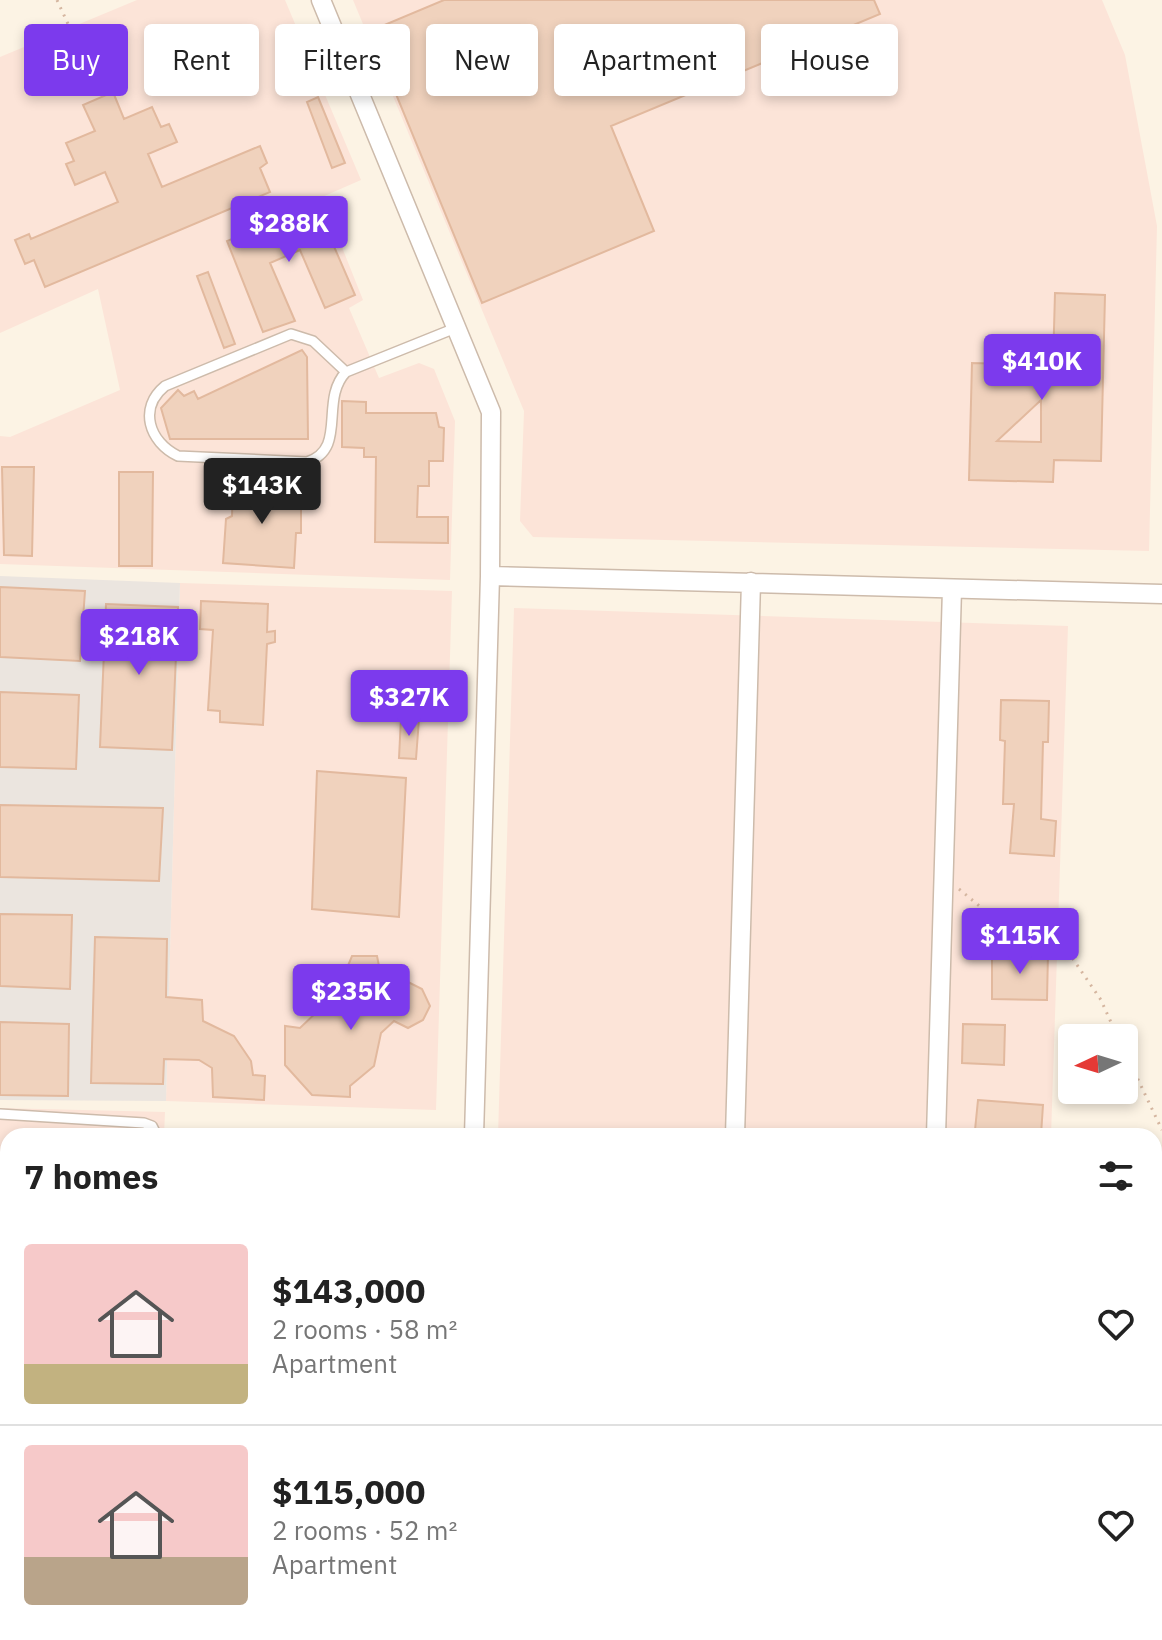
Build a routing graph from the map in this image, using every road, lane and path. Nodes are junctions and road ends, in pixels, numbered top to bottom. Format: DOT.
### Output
graph roads {
  1 [pos="57,0"];
  2 [pos="321,0"];
  3 [pos="68,24"];
  4 [pos="458,327"];
  5 [pos="346,372"];
  6 [pos="490,576"];
  7 [pos="751,582"];
  8 [pos="952,589"];
  9 [pos="1162,594"];
  10 [pos="944,877"];
  11 [pos="1112,1024"];
  12 [pos="1138,1079"];
  13 [pos="0,1114"];
  14 [pos="153,1128"];
  15 [pos="474,1128"];
  16 [pos="735,1128"];
  17 [pos="936,1128"];
  18 [pos="1161,1128"];
  1 -- 3 [label="path"];
  2 -- 4 [label="street"];
  4 -- 5 [label="lane"];
  4 -- 6 [label="street"];
  5 -- 5 [label="lane"];
  6 -- 7 [label="street"];
  6 -- 15 [label="street"];
  7 -- 8 [label="street"];
  7 -- 16 [label="street"];
  8 -- 9 [label="street"];
  8 -- 10 [label="street"];
  10 -- 11 [label="path"];
  10 -- 17 [label="street"];
  12 -- 18 [label="path"];
  13 -- 14 [label="lane"];
}
